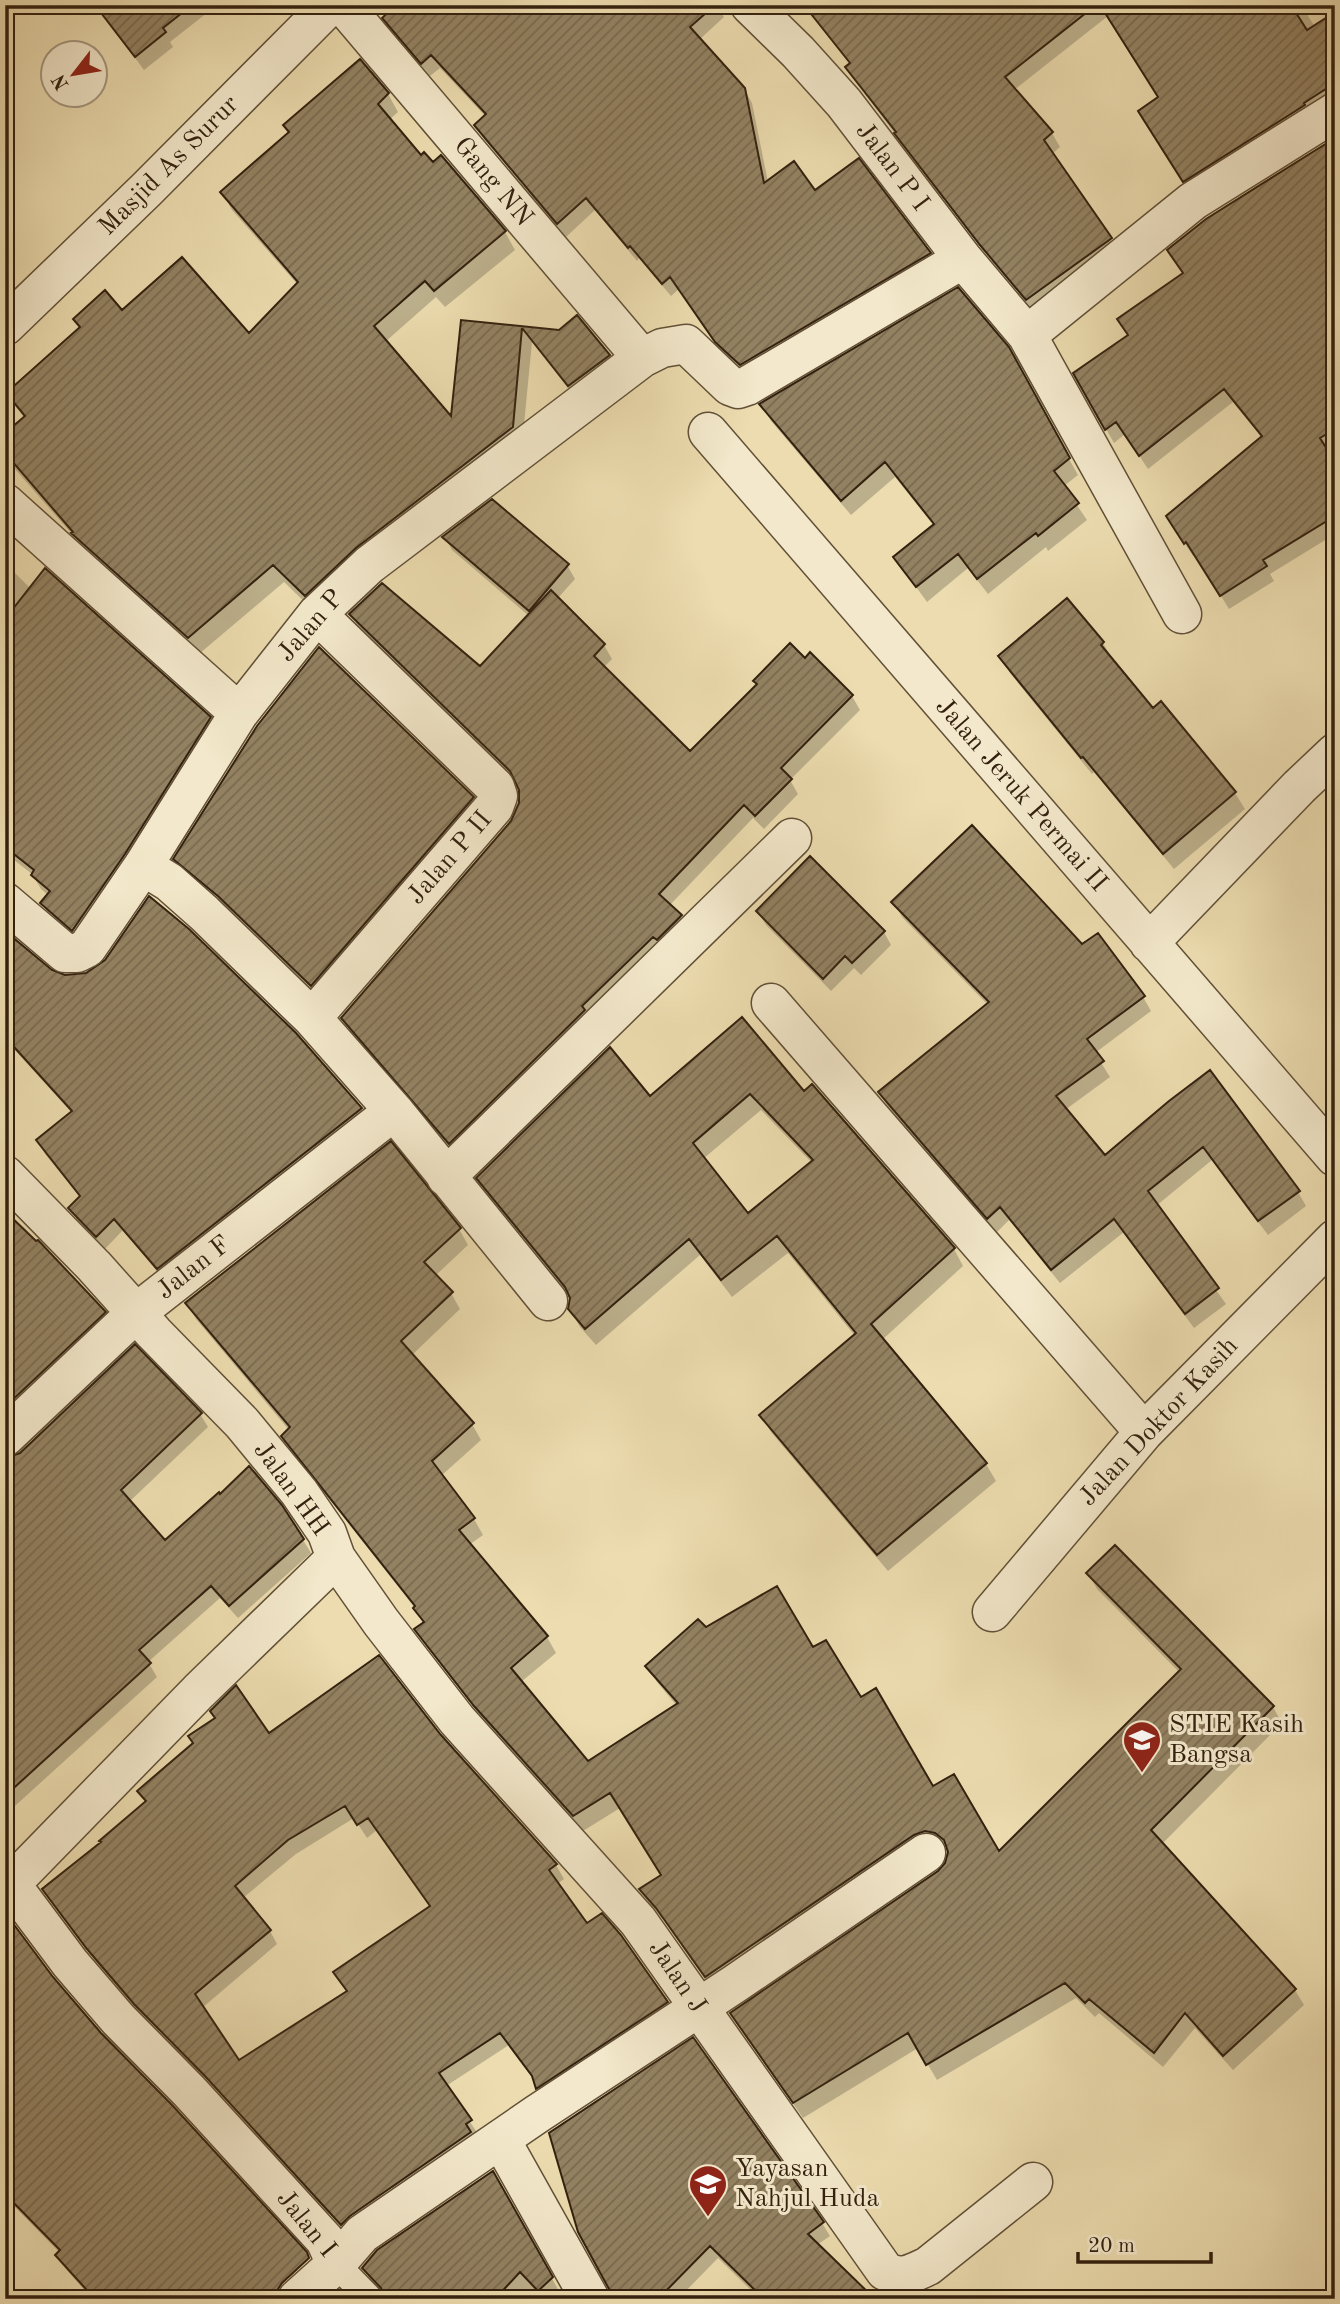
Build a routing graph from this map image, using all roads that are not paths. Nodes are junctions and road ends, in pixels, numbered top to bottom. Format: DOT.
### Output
graph roads {
  1 [pos="330,5"];
  2 [pos="343,5"];
  3 [pos="750,5"];
  4 [pos="1335,112"];
  5 [pos="963,259"];
  6 [pos="5,326"];
  7 [pos="1027,335"];
  8 [pos="642,358"];
  9 [pos="708,432"];
  10 [pos="5,503"];
  11 [pos="317,614"];
  12 [pos="1182,614"];
  13 [pos="239,713"];
  14 [pos="1335,753"];
  15 [pos="792,838"];
  16 [pos="143,866"];
  17 [pos="10,915"];
  18 [pos="1149,943"];
  19 [pos="771,1003"];
  20 [pos="312,1018"];
  21 [pos="394,1111"];
  22 [pos="1335,1157"];
  23 [pos="5,1175"];
  24 [pos="446,1177"];
  25 [pos="1335,1239"];
  26 [pos="548,1301"];
  27 [pos="136,1313"];
  28 [pos="1144,1432"];
  29 [pos="5,1437"];
  30 [pos="336,1558"];
  31 [pos="992,1612"];
  32 [pos="926,1853"];
  33 [pos="8,1887"];
  34 [pos="697,2008"];
  35 [pos="501,2140"];
  36 [pos="1033,2182"];
  37 [pos="336,2264"];
  38 [pos="297,2299"];
  39 [pos="370,2299"];
  40 [pos="590,2299"];
  1 -- 6 [label="street, Masjid As Surur"];
  2 -- 8 [label="street, Gang NN"];
  3 -- 5 [label="street, Jalan P I"];
  4 -- 7 [label="street"];
  5 -- 7 [label="street, Jalan P I"];
  5 -- 8 [label="street, Jalan P"];
  7 -- 12 [label="street, Jalan P I"];
  8 -- 11 [label="street, Jalan P"];
  9 -- 18 [label="street, Jalan Jeruk Permai II"];
  10 -- 13 [label="street"];
  11 -- 13 [label="street, Jalan P"];
  11 -- 20 [label="street, Jalan P II"];
  13 -- 16 [label="street, Jalan P"];
  14 -- 18 [label="street"];
  15 -- 24 [label="street"];
  16 -- 17 [label="street"];
  16 -- 20 [label="street"];
  18 -- 22 [label="street, Jalan Jeruk Permai II"];
  19 -- 28 [label="street"];
  20 -- 21 [label="street"];
  21 -- 24 [label="street"];
  21 -- 27 [label="street, Jalan F"];
  23 -- 27 [label="street, Jalan HH"];
  24 -- 26 [label="street"];
  25 -- 28 [label="street, Jalan Doktor Kasih"];
  27 -- 29 [label="street, Jalan F"];
  27 -- 30 [label="street, Jalan HH"];
  28 -- 31 [label="street, Jalan Doktor Kasih"];
  30 -- 33 [label="street, Jalan HH"];
  30 -- 34 [label="street, Jalan J"];
  32 -- 34 [label="street, Jalan I"];
  33 -- 37 [label="street, Jalan I"];
  34 -- 35 [label="street, Jalan I"];
  34 -- 36 [label="street, Jalan J"];
  35 -- 37 [label="street, Jalan I"];
  35 -- 40 [label="street"];
  37 -- 38 [label="street"];
  37 -- 39 [label="lane"];
}
